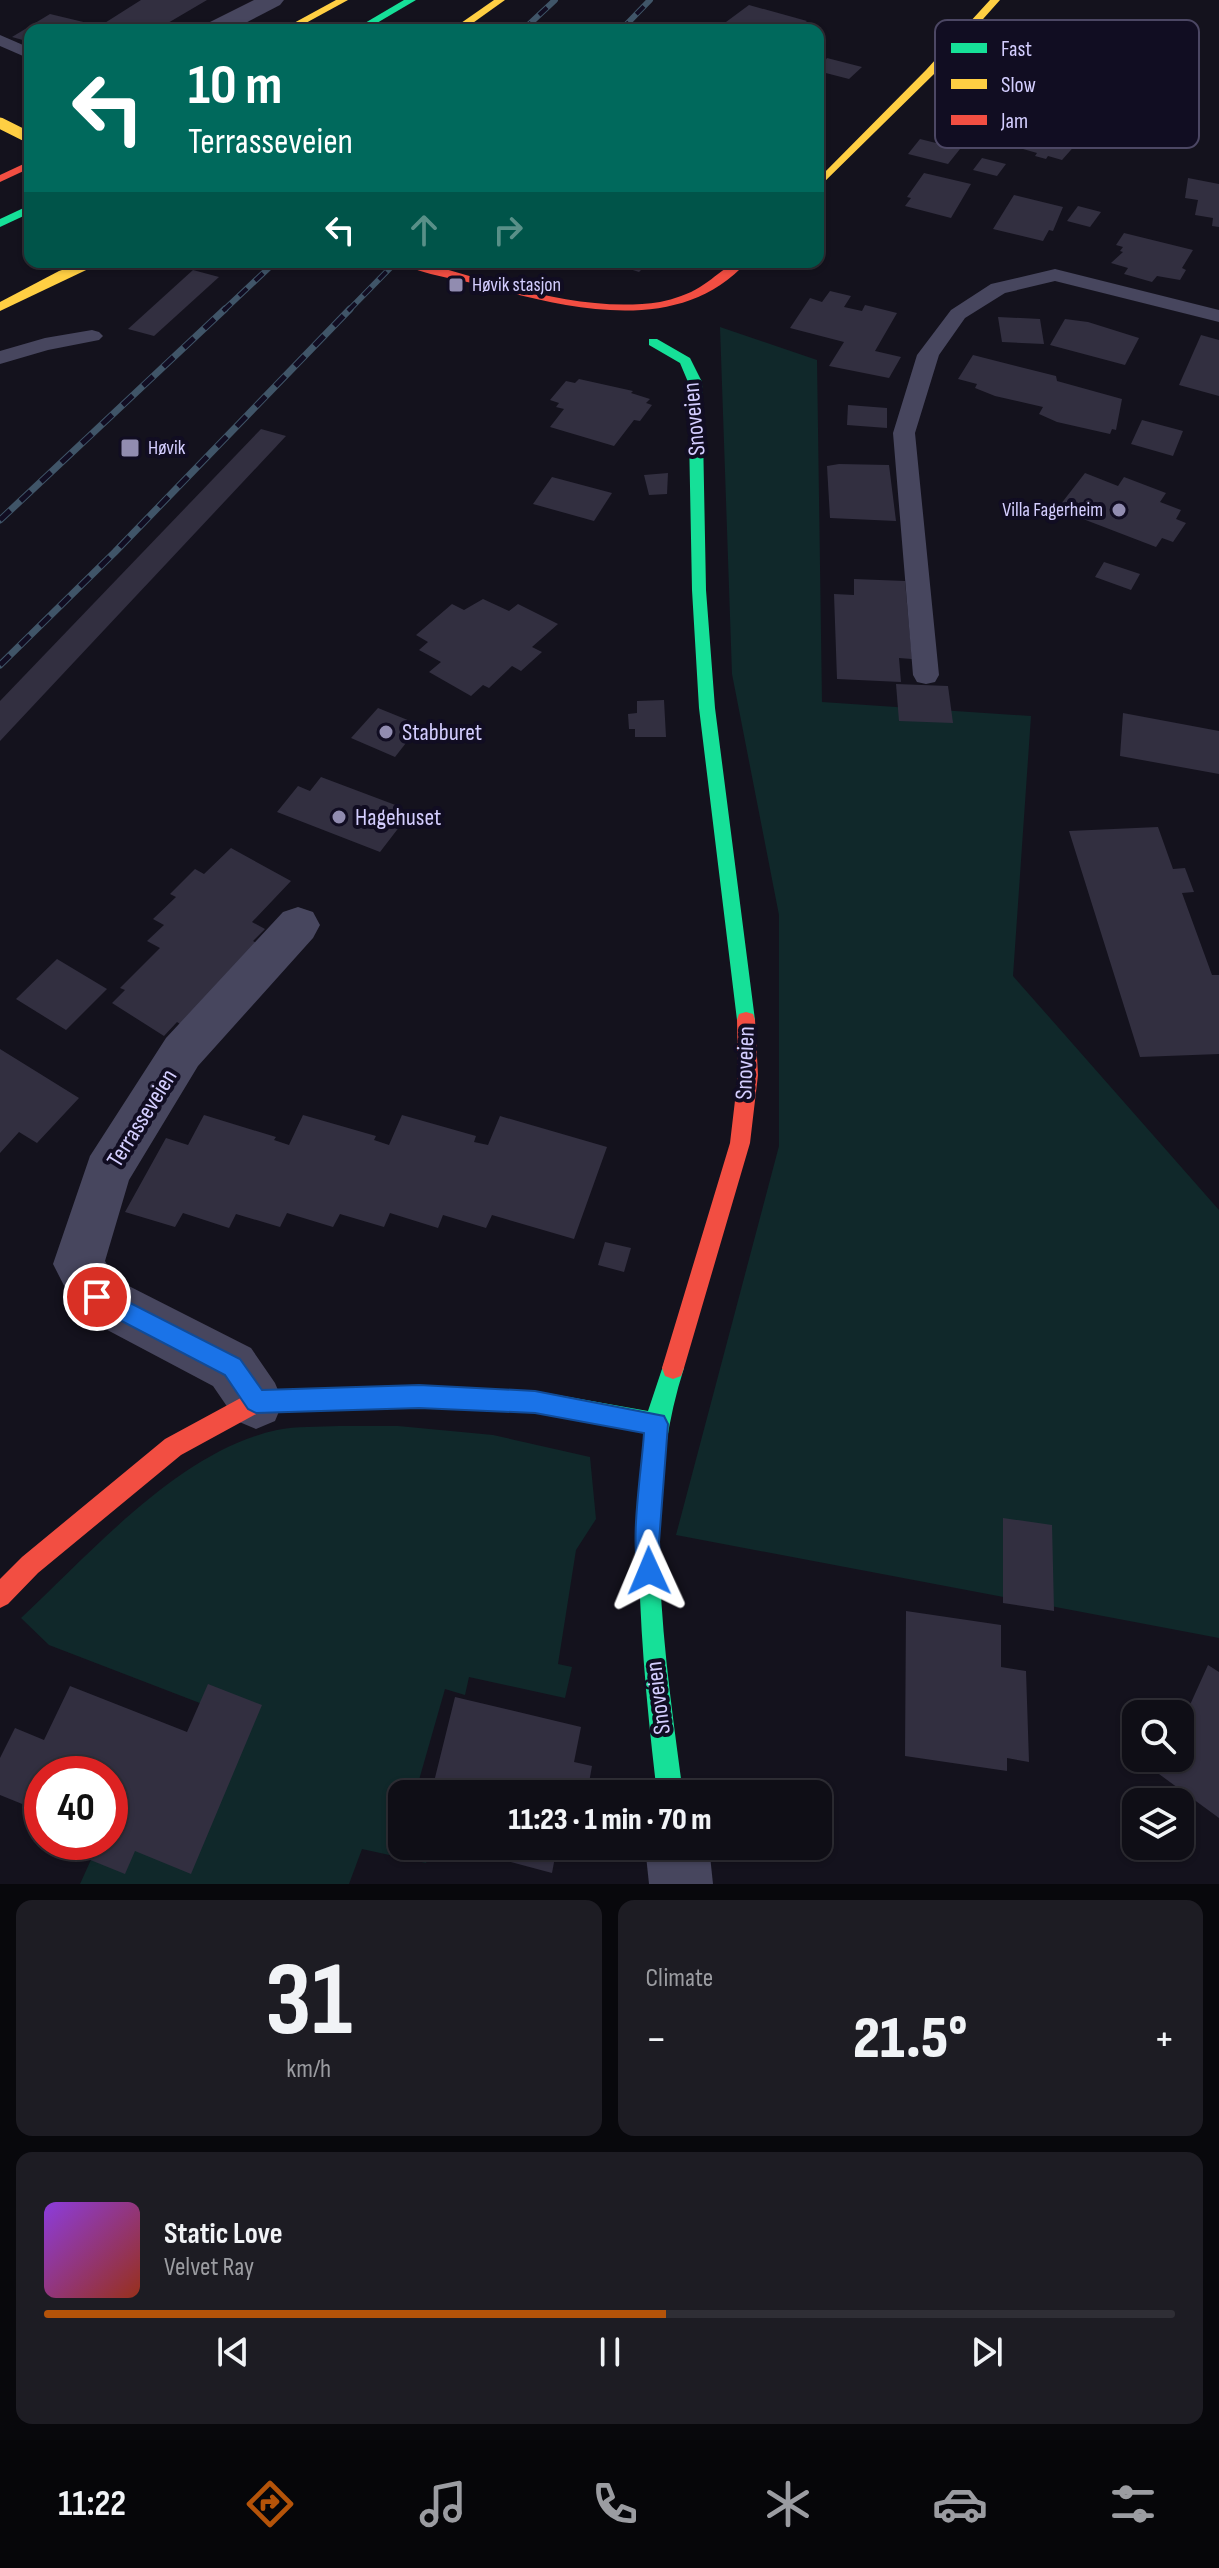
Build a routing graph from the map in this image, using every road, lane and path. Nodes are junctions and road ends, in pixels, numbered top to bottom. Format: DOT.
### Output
graph roads {
  1 [pos="272,0"];
  2 [pos="343,0"];
  3 [pos="411,0"];
  4 [pos="500,0"];
  5 [pos="995,0"];
  6 [pos="977,20"];
  7 [pos="225,24"];
  8 [pos="297,24"];
  9 [pos="369,24"];
  10 [pos="465,24"];
  11 [pos="0,40"];
  12 [pos="24,51"];
  13 [pos="935,66"];
  14 [pos="0,123"];
  15 [pos="23,134"];
  16 [pos="24,167"];
  17 [pos="0,179"];
  18 [pos="824,179"];
  19 [pos="24,211"];
  20 [pos="0,224"];
  21 [pos="70,268"];
  22 [pos="430,268"];
  23 [pos="733,268"];
  24 [pos="0,307"];
  25 [pos="1219,316"];
  26 [pos="92,336"];
  27 [pos="653,342"];
  28 [pos="0,358"];
  29 [pos="926,675"];
  30 [pos="298,925"];
  31 [pos="256,1402"];
  32 [pos="656,1424"];
  33 [pos="0,1596"];
  34 [pos="668,1780"];
  35 [pos="678,1860"];
  36 [pos="681,1884"];
  1 -- 7 [label="street"];
  2 -- 8 [label="main road"];
  3 -- 9 [label="main road"];
  4 -- 10 [label="main road"];
  5 -- 6 [label="main road"];
  11 -- 12 [label="lane"];
  13 -- 18 [label="main road"];
  14 -- 15 [label="main road, bridge"];
  16 -- 17 [label="main road"];
  19 -- 20 [label="main road"];
  21 -- 24 [label="main road"];
  22 -- 23 [label="main road"];
  25 -- 29 [label="lane"];
  26 -- 28 [label="lane"];
  27 -- 32 [label="main road, Snoveien"];
  30 -- 31 [label="street, Terrasseveien"];
  31 -- 32 [label="main road"];
  31 -- 33 [label="main road"];
  32 -- 34 [label="main road, Snoveien"];
  35 -- 36 [label="street"];
}
